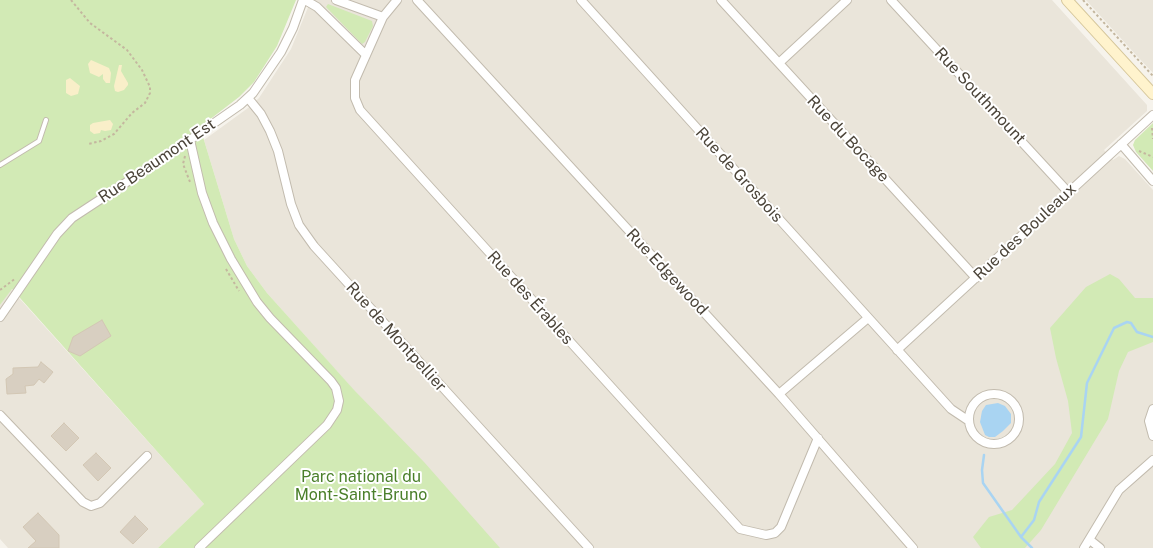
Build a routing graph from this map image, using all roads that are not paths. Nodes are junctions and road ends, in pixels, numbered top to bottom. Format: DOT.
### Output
graph roads {
  1 [pos="304,0"];
  2 [pos="336,0"];
  3 [pos="397,0"];
  4 [pos="417,0"];
  5 [pos="581,0"];
  6 [pos="721,0"];
  7 [pos="847,0"];
  8 [pos="891,0"];
  9 [pos="1067,0"];
  10 [pos="384,17"];
  11 [pos="366,55"];
  12 [pos="779,63"];
  13 [pos="1153,94"];
  14 [pos="248,98"];
  15 [pos="1150,117"];
  16 [pos="46,120"];
  17 [pos="190,140"];
  18 [pos="1121,144"];
  19 [pos="0,165"];
  20 [pos="1153,181"];
  21 [pos="1069,193"];
  22 [pos="976,278"];
  23 [pos="0,316"];
  24 [pos="868,318"];
  25 [pos="897,350"];
  26 [pos="779,394"];
  27 [pos="1153,410"];
  28 [pos="0,415"];
  29 [pos="969,421"];
  30 [pos="1153,436"];
  31 [pos="818,438"];
  32 [pos="147,456"];
  33 [pos="1153,460"];
  34 [pos="1090,540"];
  35 [pos="199,548"];
  36 [pos="589,548"];
  37 [pos="913,548"];
  38 [pos="1084,548"];
  39 [pos="1100,548"];
  1 -- 11 [label="street"];
  1 -- 14 [label="street, Rue Beaumont Est"];
  2 -- 10 [label="street"];
  3 -- 10 [label="street"];
  4 -- 26 [label="street, Rue Edgewood"];
  5 -- 24 [label="street, Rue de Grosbois"];
  6 -- 12 [label="street, Rue du Bocage"];
  7 -- 12 [label="street"];
  8 -- 21 [label="street, Rue Southmount"];
  9 -- 13 [label="street"];
  10 -- 11 [label="street, Rue des Érables"];
  11 -- 31 [label="street, Rue des Érables"];
  12 -- 22 [label="street, Rue du Bocage"];
  14 -- 17 [label="street, Rue Beaumont Est"];
  14 -- 36 [label="street, Rue de Montpellier"];
  15 -- 18 [label="street, Rue des Bouleaux"];
  16 -- 19 [label="lane"];
  17 -- 23 [label="street, Rue Beaumont Est"];
  17 -- 35 [label="street"];
  18 -- 20 [label="street"];
  18 -- 21 [label="street, Rue des Bouleaux"];
  21 -- 22 [label="street, Rue des Bouleaux"];
  22 -- 25 [label="street, Rue des Bouleaux"];
  24 -- 25 [label="street, Rue de Grosbois"];
  24 -- 26 [label="street"];
  25 -- 29 [label="street, Rue de Grosbois"];
  26 -- 31 [label="street, Rue Edgewood"];
  27 -- 30 [label="street"];
  28 -- 32 [label="street"];
  29 -- 29 [label="street"];
  31 -- 37 [label="street, Rue Edgewood"];
  33 -- 34 [label="street"];
  34 -- 38 [label="street"];
  34 -- 39 [label="street"];
}
